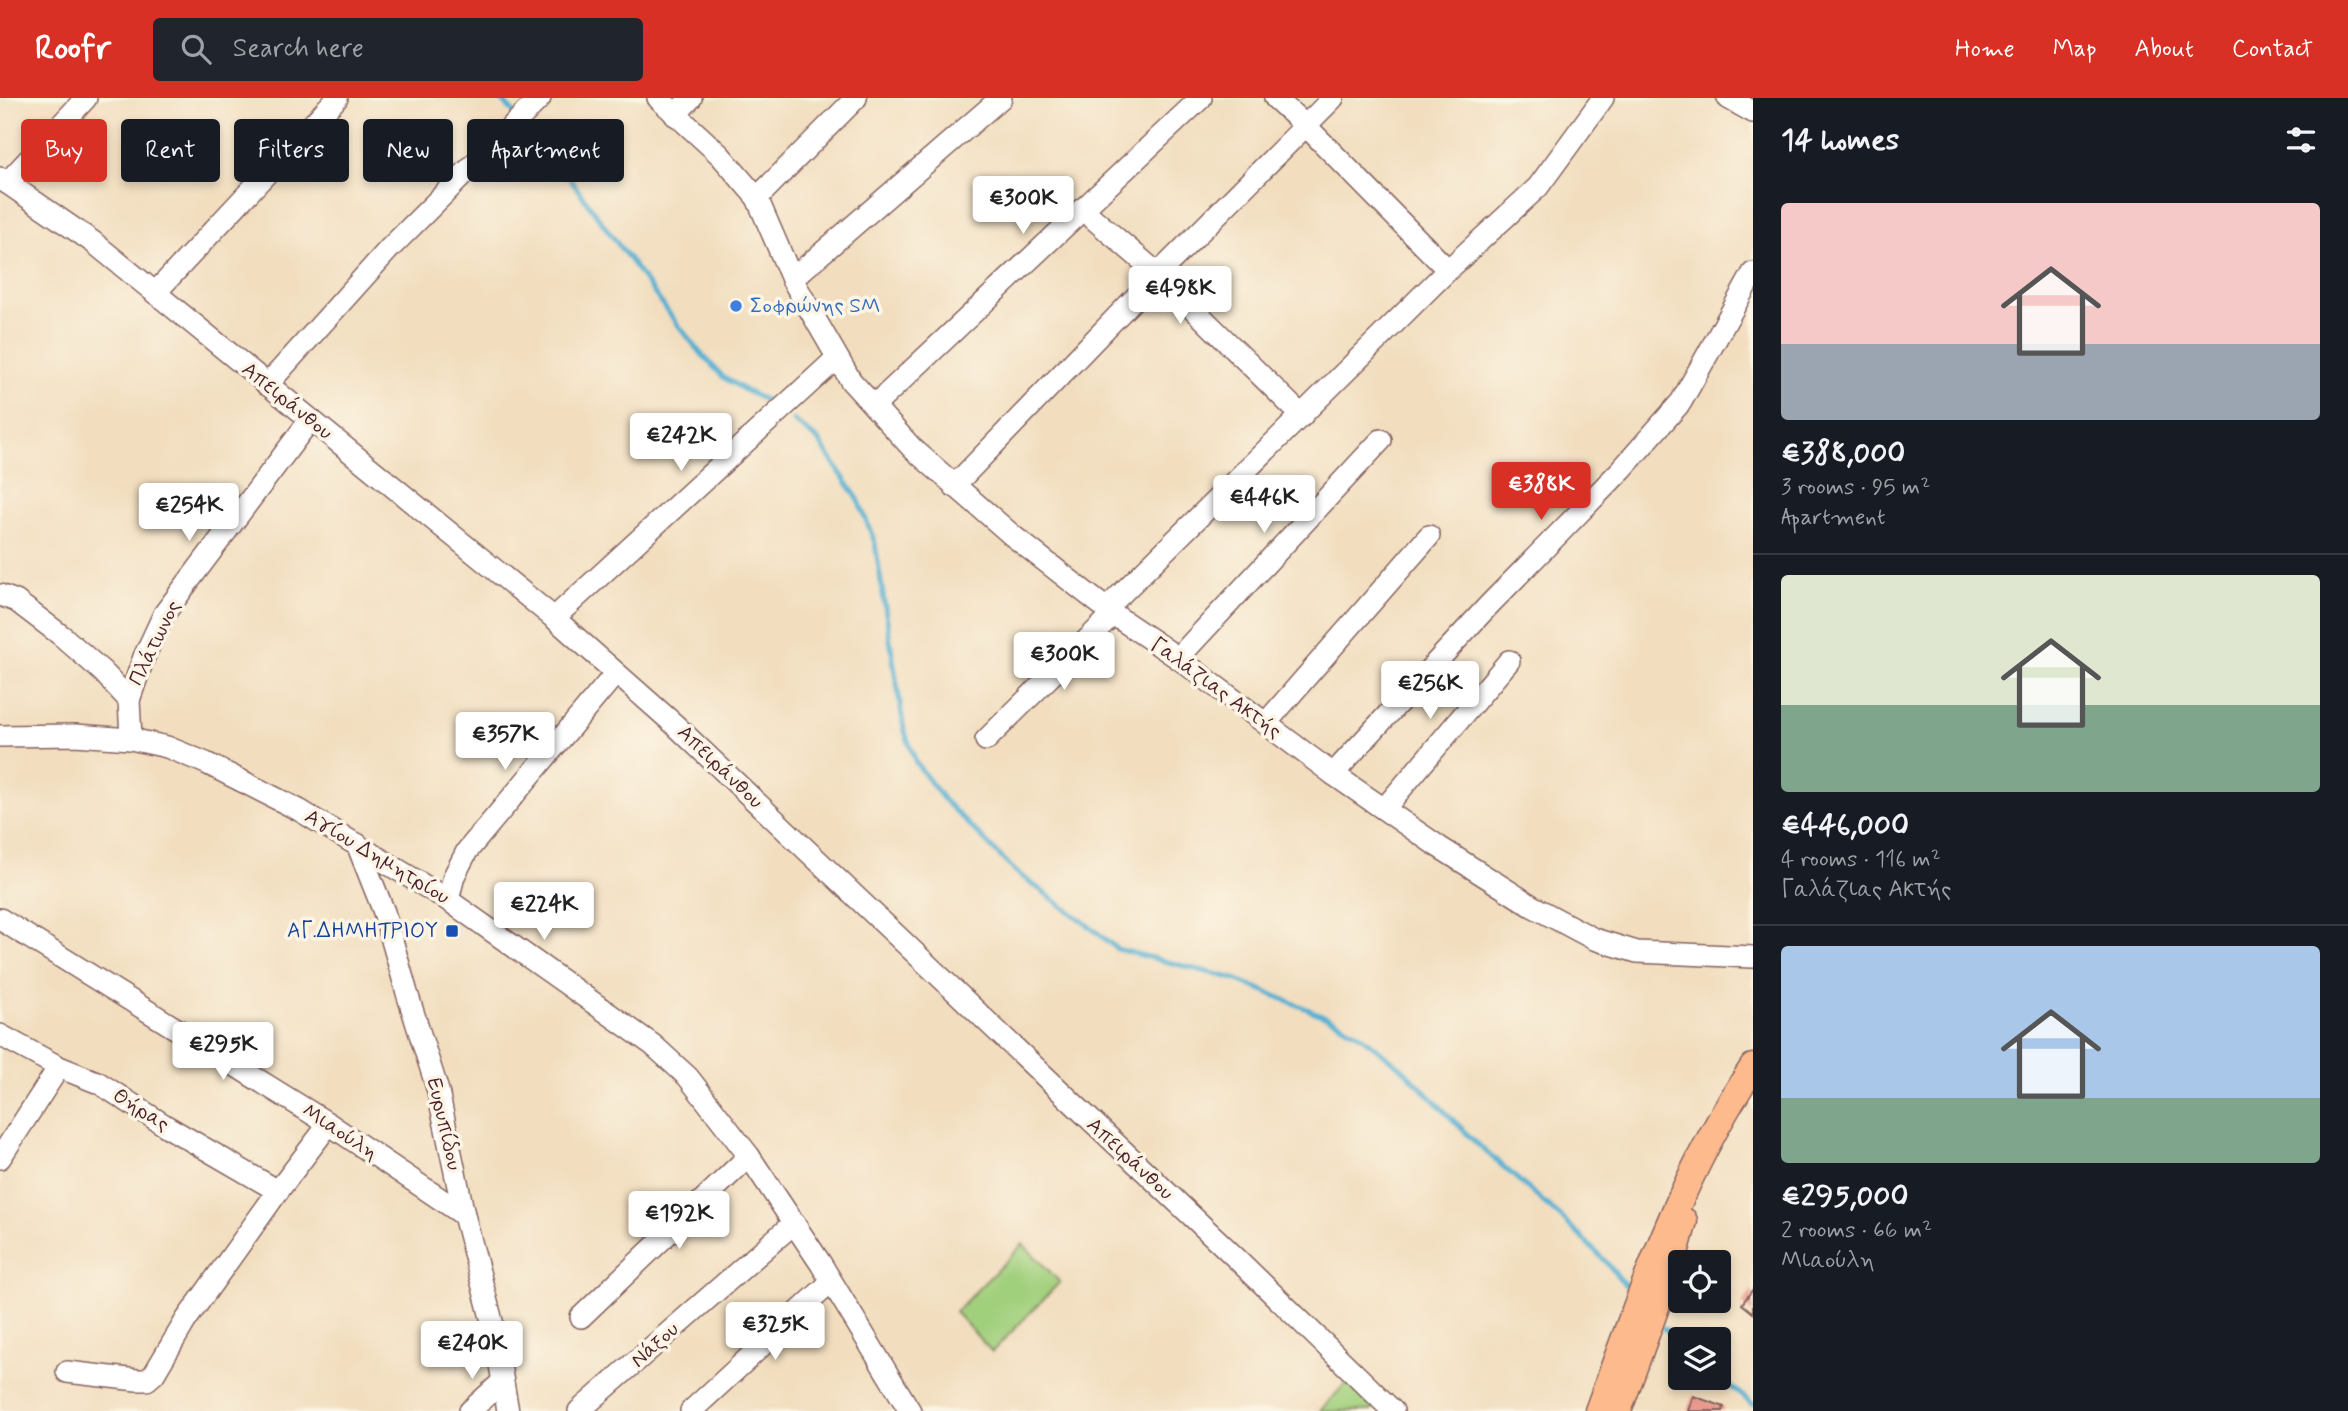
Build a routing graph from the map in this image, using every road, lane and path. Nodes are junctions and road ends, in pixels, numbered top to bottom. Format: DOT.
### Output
graph roads {
  1 [pos="86,98"];
  2 [pos="337,98"];
  3 [pos="540,98"];
  4 [pos="658,98"];
  5 [pos="691,98"];
  6 [pos="856,98"];
  7 [pos="1001,98"];
  8 [pos="1201,98"];
  9 [pos="1275,98"];
  10 [pos="1333,98"];
  11 [pos="1603,98"];
  12 [pos="1728,98"];
  13 [pos="1753,112"];
  14 [pos="675,115"];
  15 [pos="1305,125"];
  16 [pos="4,181"];
  17 [pos="757,198"];
  18 [pos="1082,209"];
  19 [pos="1448,270"];
  20 [pos="1753,272"];
  21 [pos="1158,274"];
  22 [pos="792,279"];
  23 [pos="155,293"];
  24 [pos="837,358"];
  25 [pos="267,385"];
  26 [pos="874,406"];
  27 [pos="1302,416"];
  28 [pos="310,420"];
  29 [pos="1381,440"];
  30 [pos="954,486"];
  31 [pos="1429,536"];
  32 [pos="0,595"];
  33 [pos="1110,611"];
  34 [pos="554,618"];
  35 [pos="1178,658"];
  36 [pos="1509,661"];
  37 [pos="617,673"];
  38 [pos="129,700"];
  39 [pos="1266,723"];
  40 [pos="0,736"];
  41 [pos="131,738"];
  42 [pos="986,740"];
  43 [pos="1333,774"];
  44 [pos="1384,809"];
  45 [pos="357,844"];
  46 [pos="448,900"];
  47 [pos="0,919"];
  48 [pos="1753,957"];
  49 [pos="0,1035"];
  50 [pos="59,1067"];
  51 [pos="1753,1067"];
  52 [pos="329,1124"];
  53 [pos="1704,1152"];
  54 [pos="749,1156"];
  55 [pos="0,1158"];
  56 [pos="278,1191"];
  57 [pos="464,1215"];
  58 [pos="794,1223"];
  59 [pos="831,1282"];
  60 [pos="581,1317"];
  61 [pos="67,1371"];
  62 [pos="502,1382"];
  63 [pos="470,1411"];
  64 [pos="508,1411"];
  65 [pos="579,1411"];
  66 [pos="691,1411"];
  67 [pos="910,1411"];
  68 [pos="1393,1411"];
  69 [pos="1598,1411"];
  70 [pos="1618,1411"];
  1 -- 16 [label="street"];
  2 -- 23 [label="street"];
  3 -- 25 [label="street"];
  4 -- 14 [label="street, Γαλάζιας Ακτής"];
  5 -- 14 [label="street"];
  6 -- 17 [label="street"];
  7 -- 22 [label="street"];
  8 -- 18 [label="street"];
  9 -- 15 [label="street"];
  10 -- 15 [label="street"];
  11 -- 19 [label="street"];
  12 -- 13 [label="street"];
  14 -- 17 [label="street, Γαλάζιας Ακτής"];
  15 -- 19 [label="street"];
  15 -- 21 [label="street"];
  16 -- 23 [label="street, Απειράνθου"];
  17 -- 22 [label="street, Γαλάζιας Ακτής"];
  18 -- 21 [label="street"];
  18 -- 26 [label="street"];
  19 -- 27 [label="street"];
  20 -- 43 [label="street"];
  21 -- 27 [label="street"];
  21 -- 30 [label="street"];
  22 -- 24 [label="street, Γαλάζιας Ακτής"];
  23 -- 25 [label="street, Απειράνθου"];
  24 -- 26 [label="street, Γαλάζιας Ακτής"];
  24 -- 34 [label="street"];
  25 -- 28 [label="street, Απειράνθου"];
  26 -- 30 [label="street, Γαλάζιας Ακτής"];
  27 -- 33 [label="street"];
  28 -- 34 [label="street, Απειράνθου"];
  28 -- 38 [label="street, Πλάτωνος"];
  29 -- 35 [label="street"];
  30 -- 33 [label="street, Γαλάζιας Ακτής"];
  31 -- 39 [label="street"];
  32 -- 38 [label="street"];
  33 -- 35 [label="street, Γαλάζιας Ακτής"];
  33 -- 42 [label="street"];
  34 -- 37 [label="street, Απειράνθου"];
  35 -- 39 [label="street, Γαλάζιας Ακτής"];
  36 -- 44 [label="street"];
  37 -- 46 [label="street"];
  37 -- 68 [label="street, Απειράνθου"];
  38 -- 41 [label="street"];
  39 -- 43 [label="street, Γαλάζιας Ακτής"];
  40 -- 41 [label="street, Αγίου Δημητρίου"];
  41 -- 45 [label="street, Αγίου Δημητρίου"];
  43 -- 44 [label="street, Γαλάζιας Ακτής"];
  44 -- 48 [label="street, Γαλάζιας Ακτής"];
  45 -- 46 [label="street, Αγίου Δημητρίου"];
  45 -- 57 [label="street, Ευρυπίδου"];
  46 -- 54 [label="street, Αγίου Δημητρίου"];
  47 -- 52 [label="street, Μιαούλη"];
  49 -- 50 [label="street, Θήρας"];
  50 -- 55 [label="street"];
  50 -- 56 [label="street, Θήρας"];
  51 -- 53 [label="main road"];
  52 -- 56 [label="street"];
  52 -- 57 [label="street, Μιαούλη"];
  53 -- 69 [label="main road"];
  53 -- 70 [label="main road"];
  54 -- 58 [label="street, Αγίου Δημητρίου"];
  54 -- 60 [label="street"];
  56 -- 61 [label="street"];
  57 -- 62 [label="street, Ευρυπίδου"];
  58 -- 59 [label="street, Αγίου Δημητρίου"];
  58 -- 65 [label="street, Νάξου"];
  59 -- 66 [label="street"];
  59 -- 67 [label="street, Αγίου Δημητρίου"];
  62 -- 63 [label="street"];
  62 -- 64 [label="street, Ευρυπίδου"];
}
